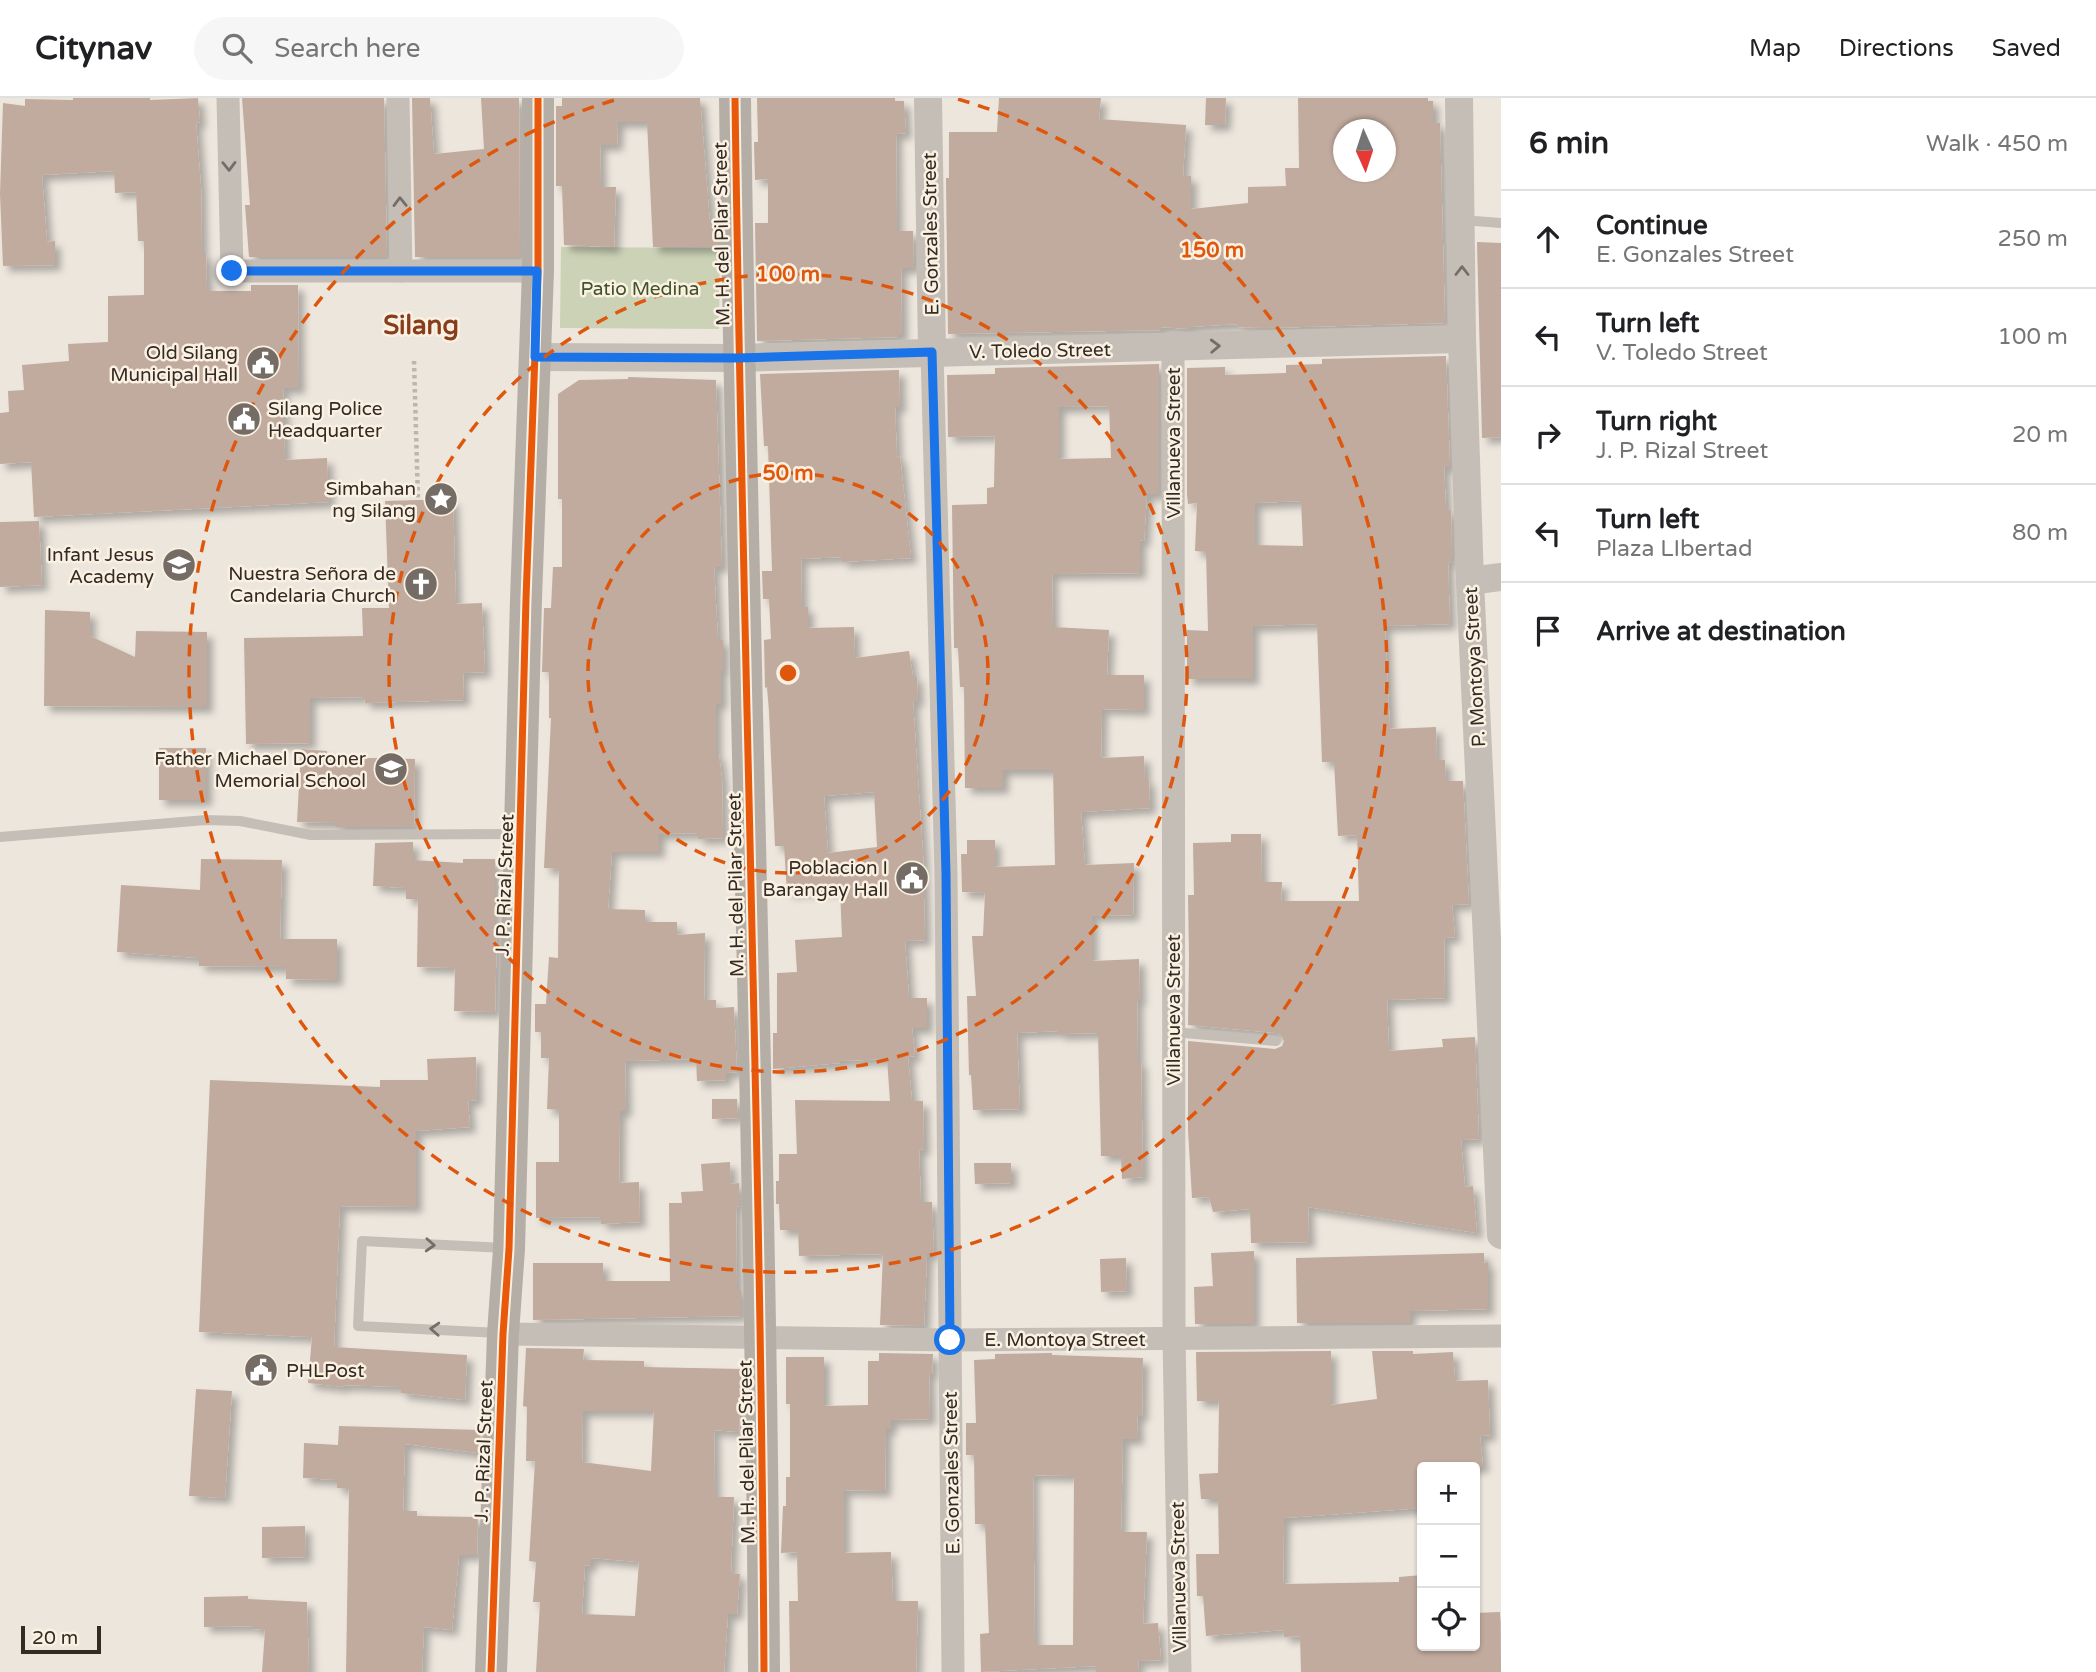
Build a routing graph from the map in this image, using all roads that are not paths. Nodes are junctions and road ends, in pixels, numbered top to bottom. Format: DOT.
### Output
graph roads {
  1 [pos="228,98"];
  2 [pos="398,98"];
  3 [pos="538,98"];
  4 [pos="735,98"];
  5 [pos="928,98"];
  6 [pos="1459,98"];
  7 [pos="1462,220"];
  8 [pos="1501,223"];
  9 [pos="401,271"];
  10 [pos="537,271"];
  11 [pos="1462,339"];
  12 [pos="1173,347"];
  13 [pos="932,352"];
  14 [pos="535,357"];
  15 [pos="738,358"];
  16 [pos="1501,577"];
  17 [pos="1470,581"];
  18 [pos="521,834"];
  19 [pos="0,837"];
  20 [pos="1174,1032"];
  21 [pos="1276,1041"];
  22 [pos="1501,1235"];
  23 [pos="509,1249"];
  24 [pos="503,1334"];
  25 [pos="1501,1336"];
  26 [pos="761,1339"];
  27 [pos="1174,1339"];
  28 [pos="950,1340"];
  29 [pos="491,1672"];
  30 [pos="764,1672"];
  31 [pos="953,1672"];
  32 [pos="1180,1672"];
  1 -- 9 [label="street, one-way"];
  9 -- 2 [label="street, one-way"];
  3 -- 10 [label="main road, J. P. Rizal Street"];
  4 -- 15 [label="main road, M. H. del Pilar Street"];
  5 -- 13 [label="street, E. Gonzales Street"];
  6 -- 7 [label="street, P. Montoya Street"];
  7 -- 8 [label="lane"];
  11 -- 7 [label="street, P. Montoya Street, one-way"];
  9 -- 10 [label="street"];
  10 -- 14 [label="main road, J. P. Rizal Street"];
  12 -- 11 [label="street, V. Toledo Street, one-way"];
  11 -- 17 [label="street, P. Montoya Street"];
  12 -- 13 [label="street, V. Toledo Street"];
  12 -- 20 [label="street, Villanueva Street"];
  13 -- 15 [label="street, V. Toledo Street"];
  13 -- 28 [label="street, E. Gonzales Street"];
  14 -- 15 [label="street, V. Toledo Street"];
  14 -- 18 [label="main road, J. P. Rizal Street"];
  15 -- 26 [label="main road, M. H. del Pilar Street"];
  16 -- 17 [label="street"];
  17 -- 22 [label="street, P. Montoya Street"];
  18 -- 19 [label="lane"];
  18 -- 23 [label="main road, J. P. Rizal Street"];
  20 -- 21 [label="lane"];
  20 -- 27 [label="street, Villanueva Street"];
  23 -- 24 [label="main road, J. P. Rizal Street"];
  24 -- 23 [label="lane, one-way"];
  24 -- 26 [label="street, E. Montoya Street"];
  24 -- 29 [label="main road, J. P. Rizal Street"];
  25 -- 27 [label="street, E. Montoya Street"];
  26 -- 28 [label="street, E. Montoya Street"];
  26 -- 30 [label="main road, M. H. del Pilar Street"];
  27 -- 28 [label="street, E. Montoya Street"];
  27 -- 32 [label="street, Villanueva Street"];
  28 -- 31 [label="street, E. Gonzales Street"];
}
